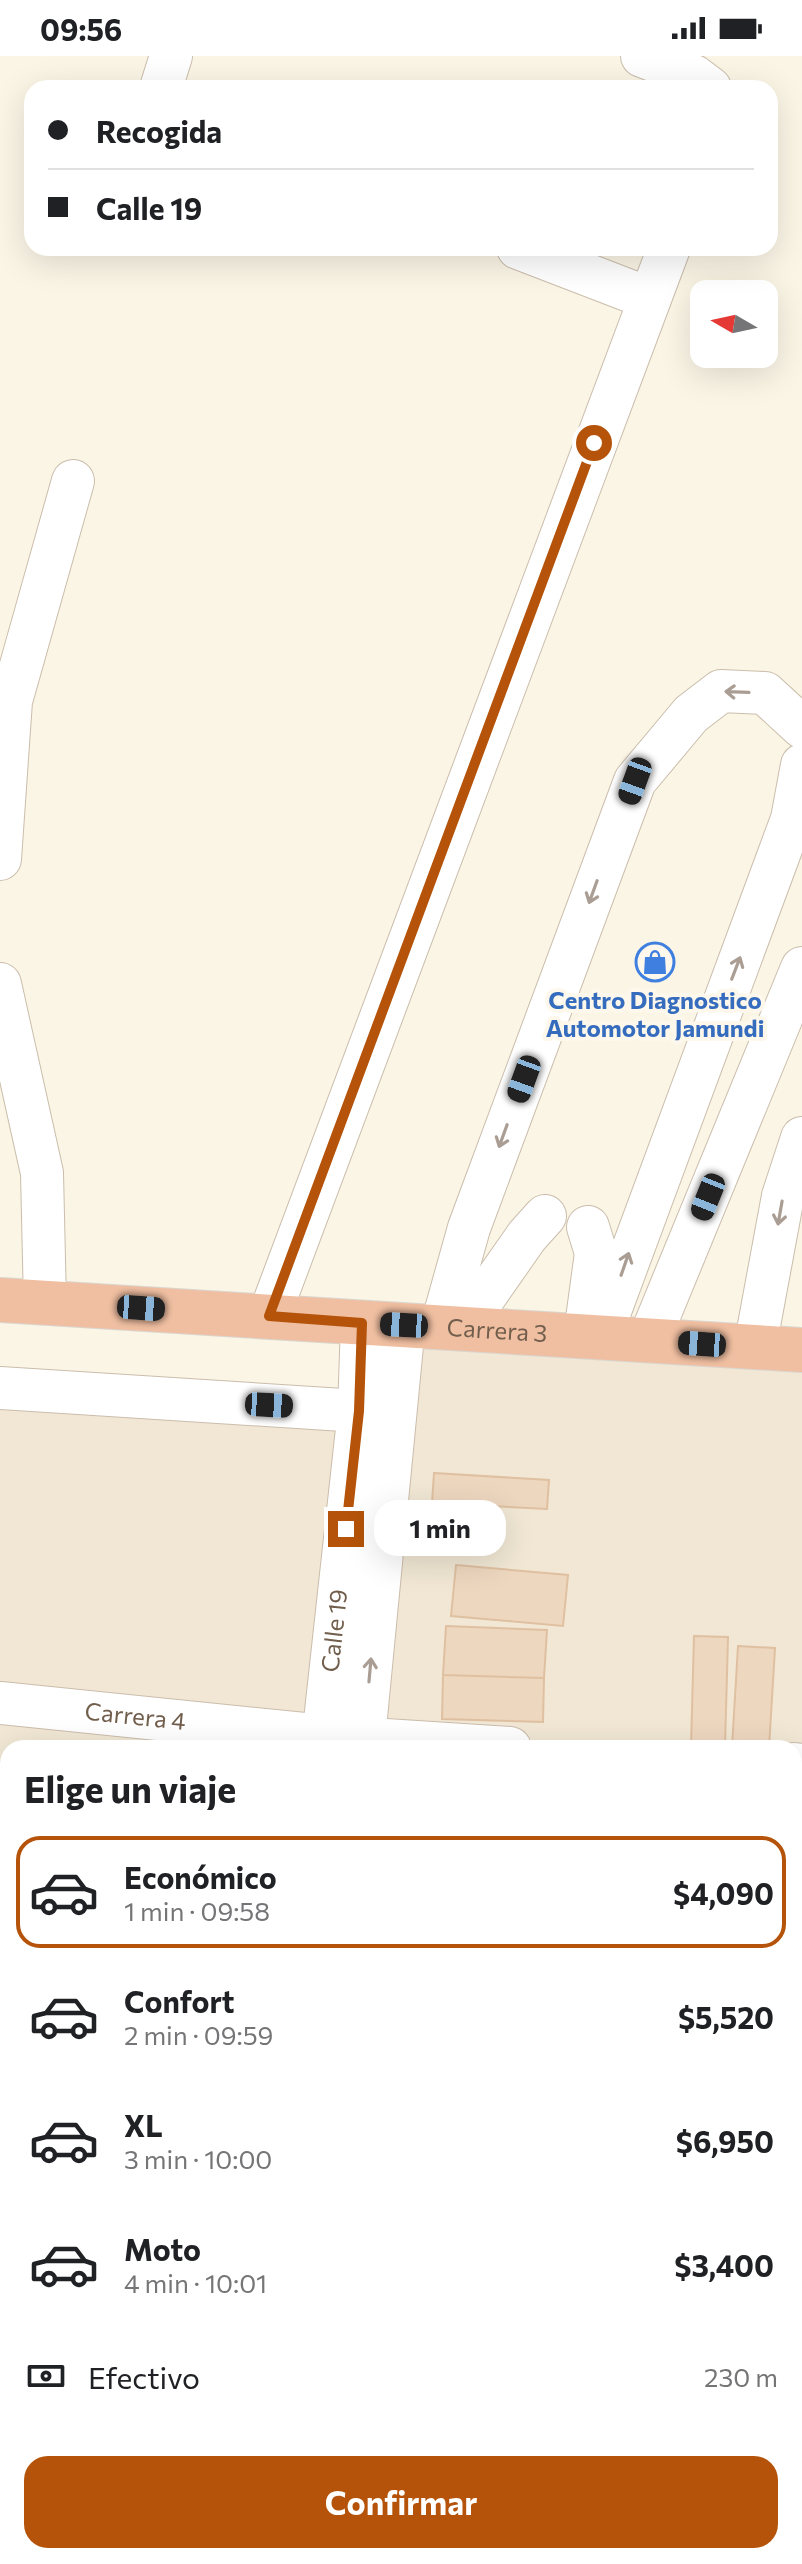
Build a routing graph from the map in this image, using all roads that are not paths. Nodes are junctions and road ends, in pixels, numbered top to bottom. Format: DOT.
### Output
graph roads {
  1 [pos="171,56"];
  2 [pos="642,56"];
  3 [pos="164,80"];
  4 [pos="699,80"];
  5 [pos="539,256"];
  6 [pos="666,256"];
  7 [pos="648,298"];
  8 [pos="73,481"];
  9 [pos="802,727"];
  10 [pos="802,765"];
  11 [pos="0,859"];
  12 [pos="802,968"];
  13 [pos="0,984"];
  14 [pos="802,1138"];
  15 [pos="545,1216"];
  16 [pos="588,1227"];
  17 [pos="0,1300"];
  18 [pos="45,1303"];
  19 [pos="269,1316"];
  20 [pos="417,1326"];
  21 [pos="593,1337"];
  22 [pos="649,1340"];
  23 [pos="755,1347"];
  24 [pos="802,1350"];
  25 [pos="0,1388"];
  26 [pos="376,1410"];
  27 [pos="0,1703"];
  28 [pos="317,1740"];
  29 [pos="343,1740"];
  1 -- 3 [label="street"];
  2 -- 4 [label="street"];
  5 -- 7 [label="street"];
  6 -- 7 [label="street"];
  7 -- 19 [label="street"];
  8 -- 11 [label="street"];
  9 -- 20 [label="street, Calle 19, one-way"];
  21 -- 10 [label="street, one-way"];
  12 -- 22 [label="street"];
  13 -- 18 [label="street"];
  14 -- 23 [label="street, one-way"];
  15 -- 20 [label="street"];
  16 -- 21 [label="street"];
  17 -- 18 [label="highway, Carrera 3"];
  18 -- 19 [label="highway, Carrera 3"];
  19 -- 20 [label="highway, Carrera 3"];
  20 -- 21 [label="highway, Carrera 3"];
  20 -- 26 [label="street, Calle 19"];
  21 -- 22 [label="highway, Carrera 3"];
  22 -- 23 [label="highway, Carrera 3"];
  23 -- 24 [label="highway, Carrera 3"];
  25 -- 26 [label="street"];
  26 -- 29 [label="street, Calle 19"];
  27 -- 28 [label="street, Carrera 4"];
}
